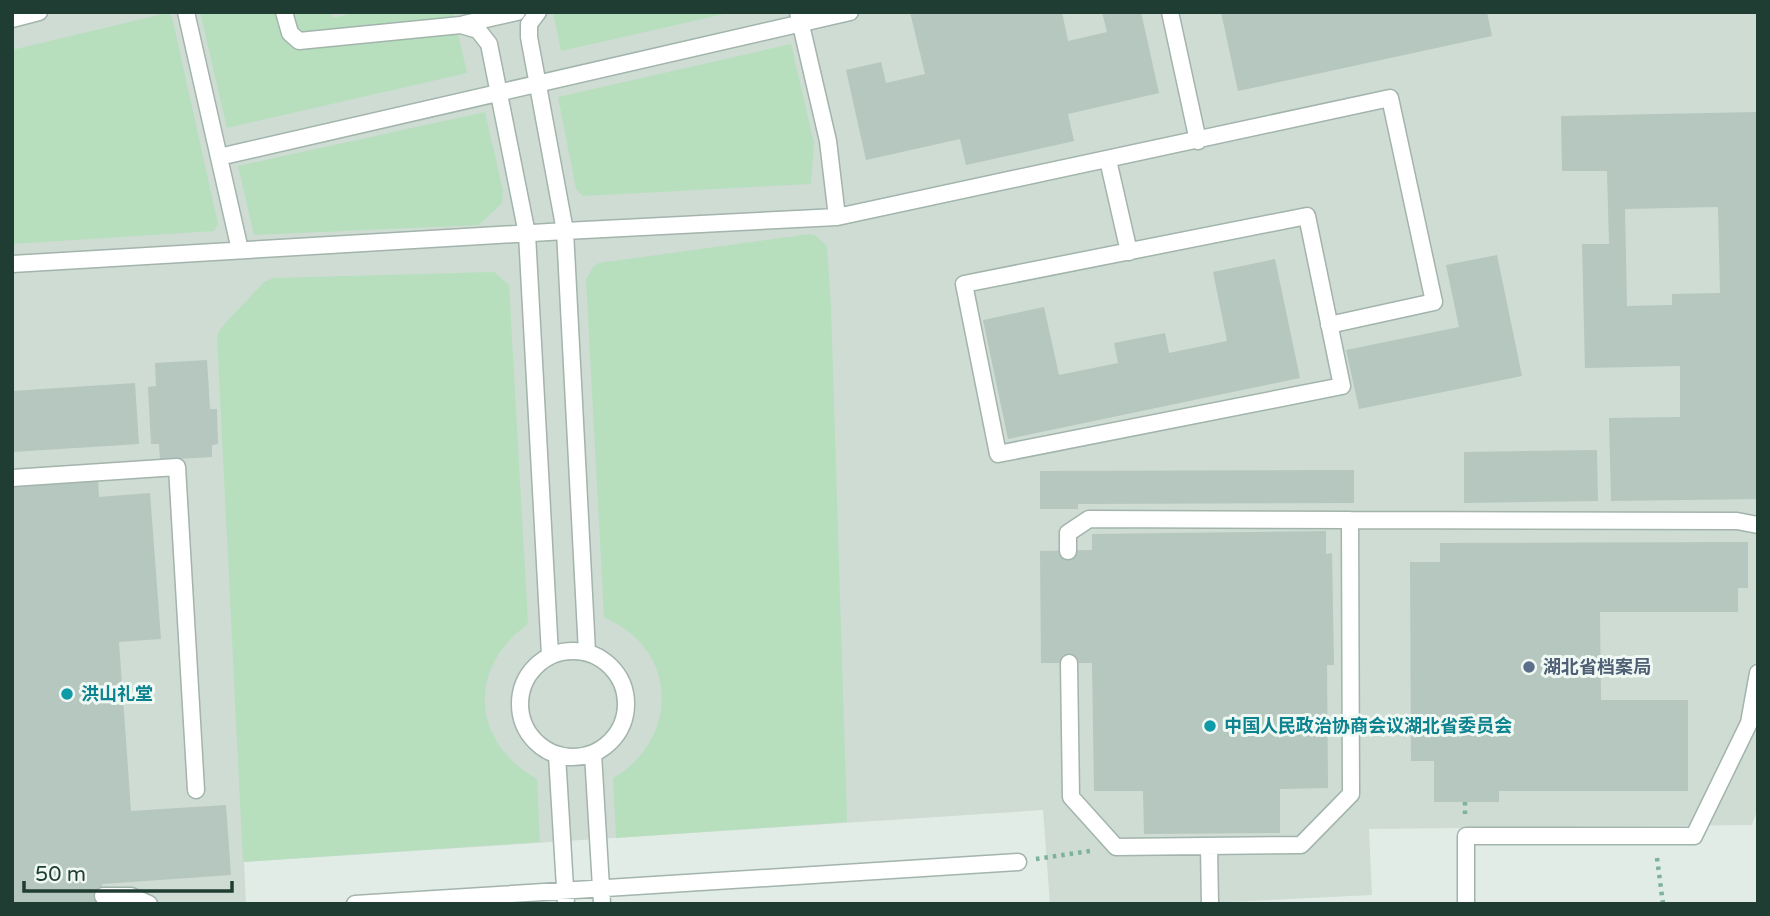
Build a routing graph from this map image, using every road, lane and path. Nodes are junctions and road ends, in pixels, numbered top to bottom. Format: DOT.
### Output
graph roads {
  1 [pos="39,12"];
  2 [pos="186,12"];
  3 [pos="284,12"];
  4 [pos="517,12"];
  5 [pos="538,12"];
  6 [pos="850,12"];
  7 [pos="1170,12"];
  8 [pos="800,18"];
  9 [pos="12,19"];
  10 [pos="461,25"];
  11 [pos="539,84"];
  12 [pos="499,92"];
  13 [pos="1198,141"];
  14 [pos="219,157"];
  15 [pos="1108,160"];
  16 [pos="837,217"];
  17 [pos="565,231"];
  18 [pos="527,234"];
  19 [pos="240,250"];
  20 [pos="1129,251"];
  21 [pos="12,264"];
  22 [pos="1329,325"];
  23 [pos="12,478"];
  24 [pos="1350,520"];
  25 [pos="1758,525"];
  26 [pos="1068,551"];
  27 [pos="587,652"];
  28 [pos="550,654"];
  29 [pos="1069,663"];
  30 [pos="1758,673"];
  31 [pos="593,754"];
  32 [pos="557,755"];
  33 [pos="196,790"];
  34 [pos="1654,836"];
  35 [pos="1116,847"];
  36 [pos="1209,847"];
  37 [pos="1018,862"];
  38 [pos="103,896"];
  39 [pos="602,896"];
  40 [pos="565,897"];
  41 [pos="149,904"];
  42 [pos="355,904"];
  43 [pos="1210,904"];
  44 [pos="1466,904"];
  45 [pos="1662,904"];
  1 -- 9 [label="lane"];
  2 -- 14 [label="lane"];
  3 -- 10 [label="lane"];
  4 -- 10 [label="lane"];
  5 -- 11 [label="lane"];
  6 -- 8 [label="lane"];
  7 -- 13 [label="lane"];
  8 -- 11 [label="lane"];
  8 -- 16 [label="lane"];
  10 -- 12 [label="lane"];
  11 -- 12 [label="lane"];
  11 -- 17 [label="lane"];
  12 -- 14 [label="lane"];
  12 -- 18 [label="lane"];
  13 -- 15 [label="lane"];
  13 -- 22 [label="lane"];
  14 -- 19 [label="lane"];
  15 -- 16 [label="lane"];
  15 -- 20 [label="lane"];
  16 -- 17 [label="lane"];
  17 -- 18 [label="lane"];
  17 -- 27 [label="lane"];
  18 -- 19 [label="lane"];
  18 -- 28 [label="lane"];
  19 -- 21 [label="lane"];
  20 -- 22 [label="lane"];
  20 -- 22 [label="lane"];
  23 -- 33 [label="lane"];
  24 -- 25 [label="lane"];
  24 -- 26 [label="lane"];
  24 -- 36 [label="lane"];
  27 -- 28 [label="lane"];
  27 -- 31 [label="lane"];
  28 -- 32 [label="lane"];
  29 -- 35 [label="lane"];
  30 -- 34 [label="lane"];
  31 -- 32 [label="lane"];
  31 -- 39 [label="lane"];
  32 -- 40 [label="lane"];
  34 -- 44 [label="lane"];
  34 -- 45 [label="path"];
  35 -- 36 [label="lane"];
  35 -- 37 [label="path"];
  36 -- 43 [label="lane"];
  37 -- 39 [label="lane"];
  38 -- 41 [label="lane"];
  39 -- 40 [label="lane"];
  40 -- 42 [label="lane"];
}
